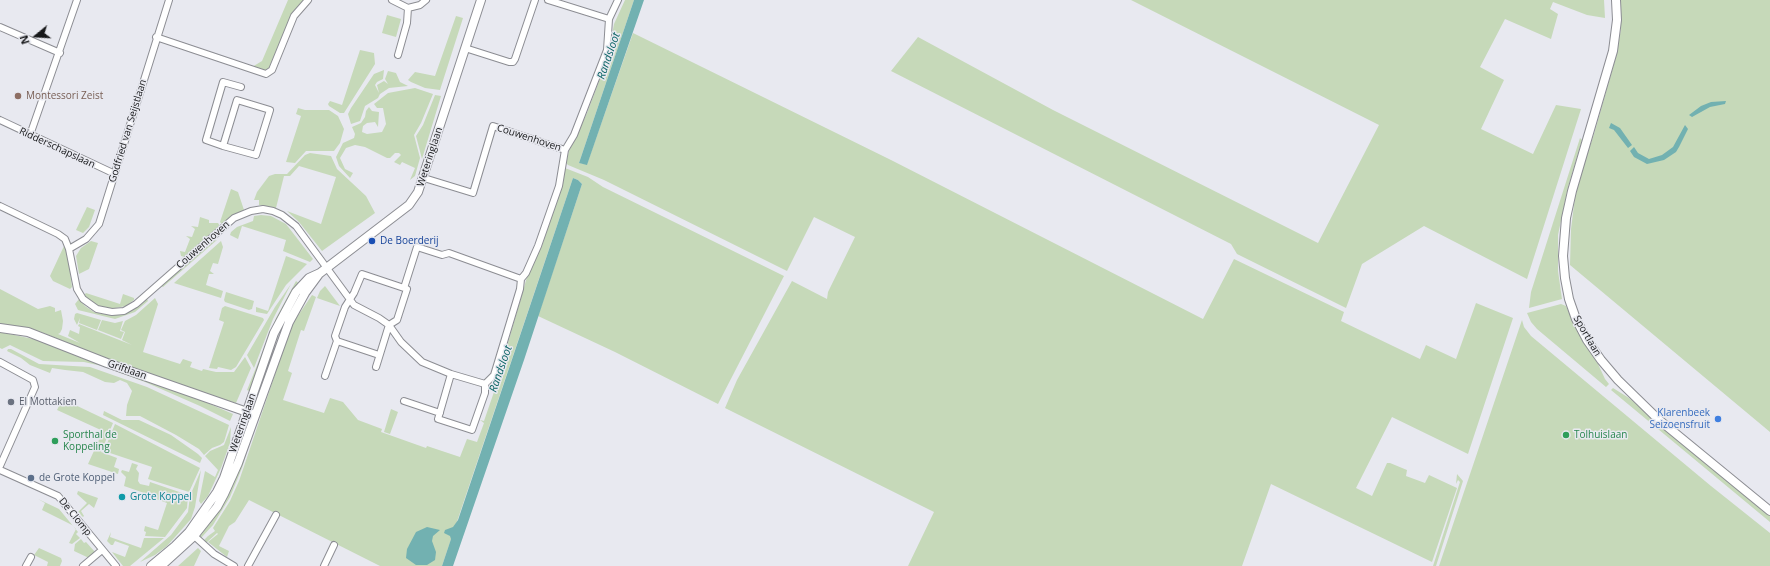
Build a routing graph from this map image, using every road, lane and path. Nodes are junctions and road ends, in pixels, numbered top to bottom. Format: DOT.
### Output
graph roads {
  1 [pos="77,0"];
  2 [pos="169,0"];
  3 [pos="308,0"];
  4 [pos="392,0"];
  5 [pos="426,0"];
  6 [pos="481,0"];
  7 [pos="535,0"];
  8 [pos="548,0"];
  9 [pos="618,0"];
  10 [pos="1616,0"];
  11 [pos="408,8"];
  12 [pos="609,19"];
  13 [pos="0,26"];
  14 [pos="156,37"];
  15 [pos="465,48"];
  16 [pos="60,53"];
  17 [pos="398,55"];
  18 [pos="241,86"];
  19 [pos="0,120"];
  20 [pos="30,135"];
  21 [pos="223,146"];
  22 [pos="565,150"];
  23 [pos="115,174"];
  24 [pos="424,178"];
  25 [pos="0,206"];
  26 [pos="69,249"];
  27 [pos="323,271"];
  28 [pos="521,279"];
  29 [pos="404,288"];
  30 [pos="350,300"];
  31 [pos="389,325"];
  32 [pos="0,328"];
  33 [pos="336,341"];
  34 [pos="380,355"];
  35 [pos="0,362"];
  36 [pos="376,367"];
  37 [pos="451,374"];
  38 [pos="325,376"];
  39 [pos="485,384"];
  40 [pos="404,401"];
  41 [pos="251,413"];
  42 [pos="440,413"];
  43 [pos="0,466"];
  44 [pos="0,470"];
  45 [pos="1770,511"];
  46 [pos="276,515"];
  47 [pos="191,534"];
  48 [pos="334,545"];
  49 [pos="102,550"];
  50 [pos="31,557"];
  51 [pos="26,566"];
  52 [pos="83,566"];
  53 [pos="116,566"];
  54 [pos="151,566"];
  55 [pos="161,566"];
  56 [pos="234,566"];
  57 [pos="248,566"];
  58 [pos="324,566"];
  1 -- 16 [label="street"];
  2 -- 14 [label="street, Godfried van Seijstlaan"];
  3 -- 14 [label="street"];
  4 -- 11 [label="street"];
  5 -- 11 [label="street"];
  6 -- 15 [label="street, Weteringlaan"];
  7 -- 15 [label="street"];
  8 -- 12 [label="street"];
  9 -- 12 [label="street, Couwenhoven"];
  10 -- 45 [label="street, Sportlaan"];
  11 -- 17 [label="street"];
  12 -- 22 [label="street, Couwenhoven"];
  13 -- 16 [label="street"];
  14 -- 23 [label="street, Godfried van Seijstlaan"];
  15 -- 24 [label="street, Weteringlaan"];
  16 -- 20 [label="street"];
  18 -- 21 [label="street"];
  19 -- 20 [label="street, Ridderschapslaan"];
  20 -- 23 [label="street, Ridderschapslaan"];
  21 -- 21 [label="street"];
  22 -- 24 [label="street, Couwenhoven"];
  22 -- 28 [label="street, Couwenhoven"];
  23 -- 26 [label="street, Godfried van Seijstlaan"];
  24 -- 27 [label="street, Weteringlaan"];
  25 -- 26 [label="street"];
  26 -- 27 [label="street, Couwenhoven"];
  27 -- 30 [label="street, Couwenhoven"];
  27 -- 41 [label="street, Weteringlaan"];
  28 -- 29 [label="street"];
  28 -- 39 [label="street, Couwenhoven"];
  29 -- 30 [label="street"];
  29 -- 31 [label="street"];
  30 -- 31 [label="street, Couwenhoven"];
  30 -- 33 [label="street"];
  31 -- 34 [label="street"];
  31 -- 37 [label="street, Couwenhoven"];
  32 -- 41 [label="street, Griftlaan"];
  33 -- 34 [label="street"];
  33 -- 38 [label="street"];
  34 -- 36 [label="street"];
  35 -- 43 [label="street"];
  37 -- 39 [label="street, Couwenhoven"];
  37 -- 42 [label="street"];
  39 -- 42 [label="street, Couwenhoven"];
  40 -- 42 [label="street, Couwenhoven"];
  41 -- 47 [label="street, Weteringlaan"];
  44 -- 49 [label="street, De Clomp"];
  46 -- 57 [label="street"];
  47 -- 54 [label="street, Weteringlaan"];
  47 -- 55 [label="street, Weteringlaan"];
  47 -- 56 [label="street"];
  48 -- 58 [label="street"];
  49 -- 52 [label="street"];
  49 -- 53 [label="street, De Clomp"];
  50 -- 51 [label="street"];
}
